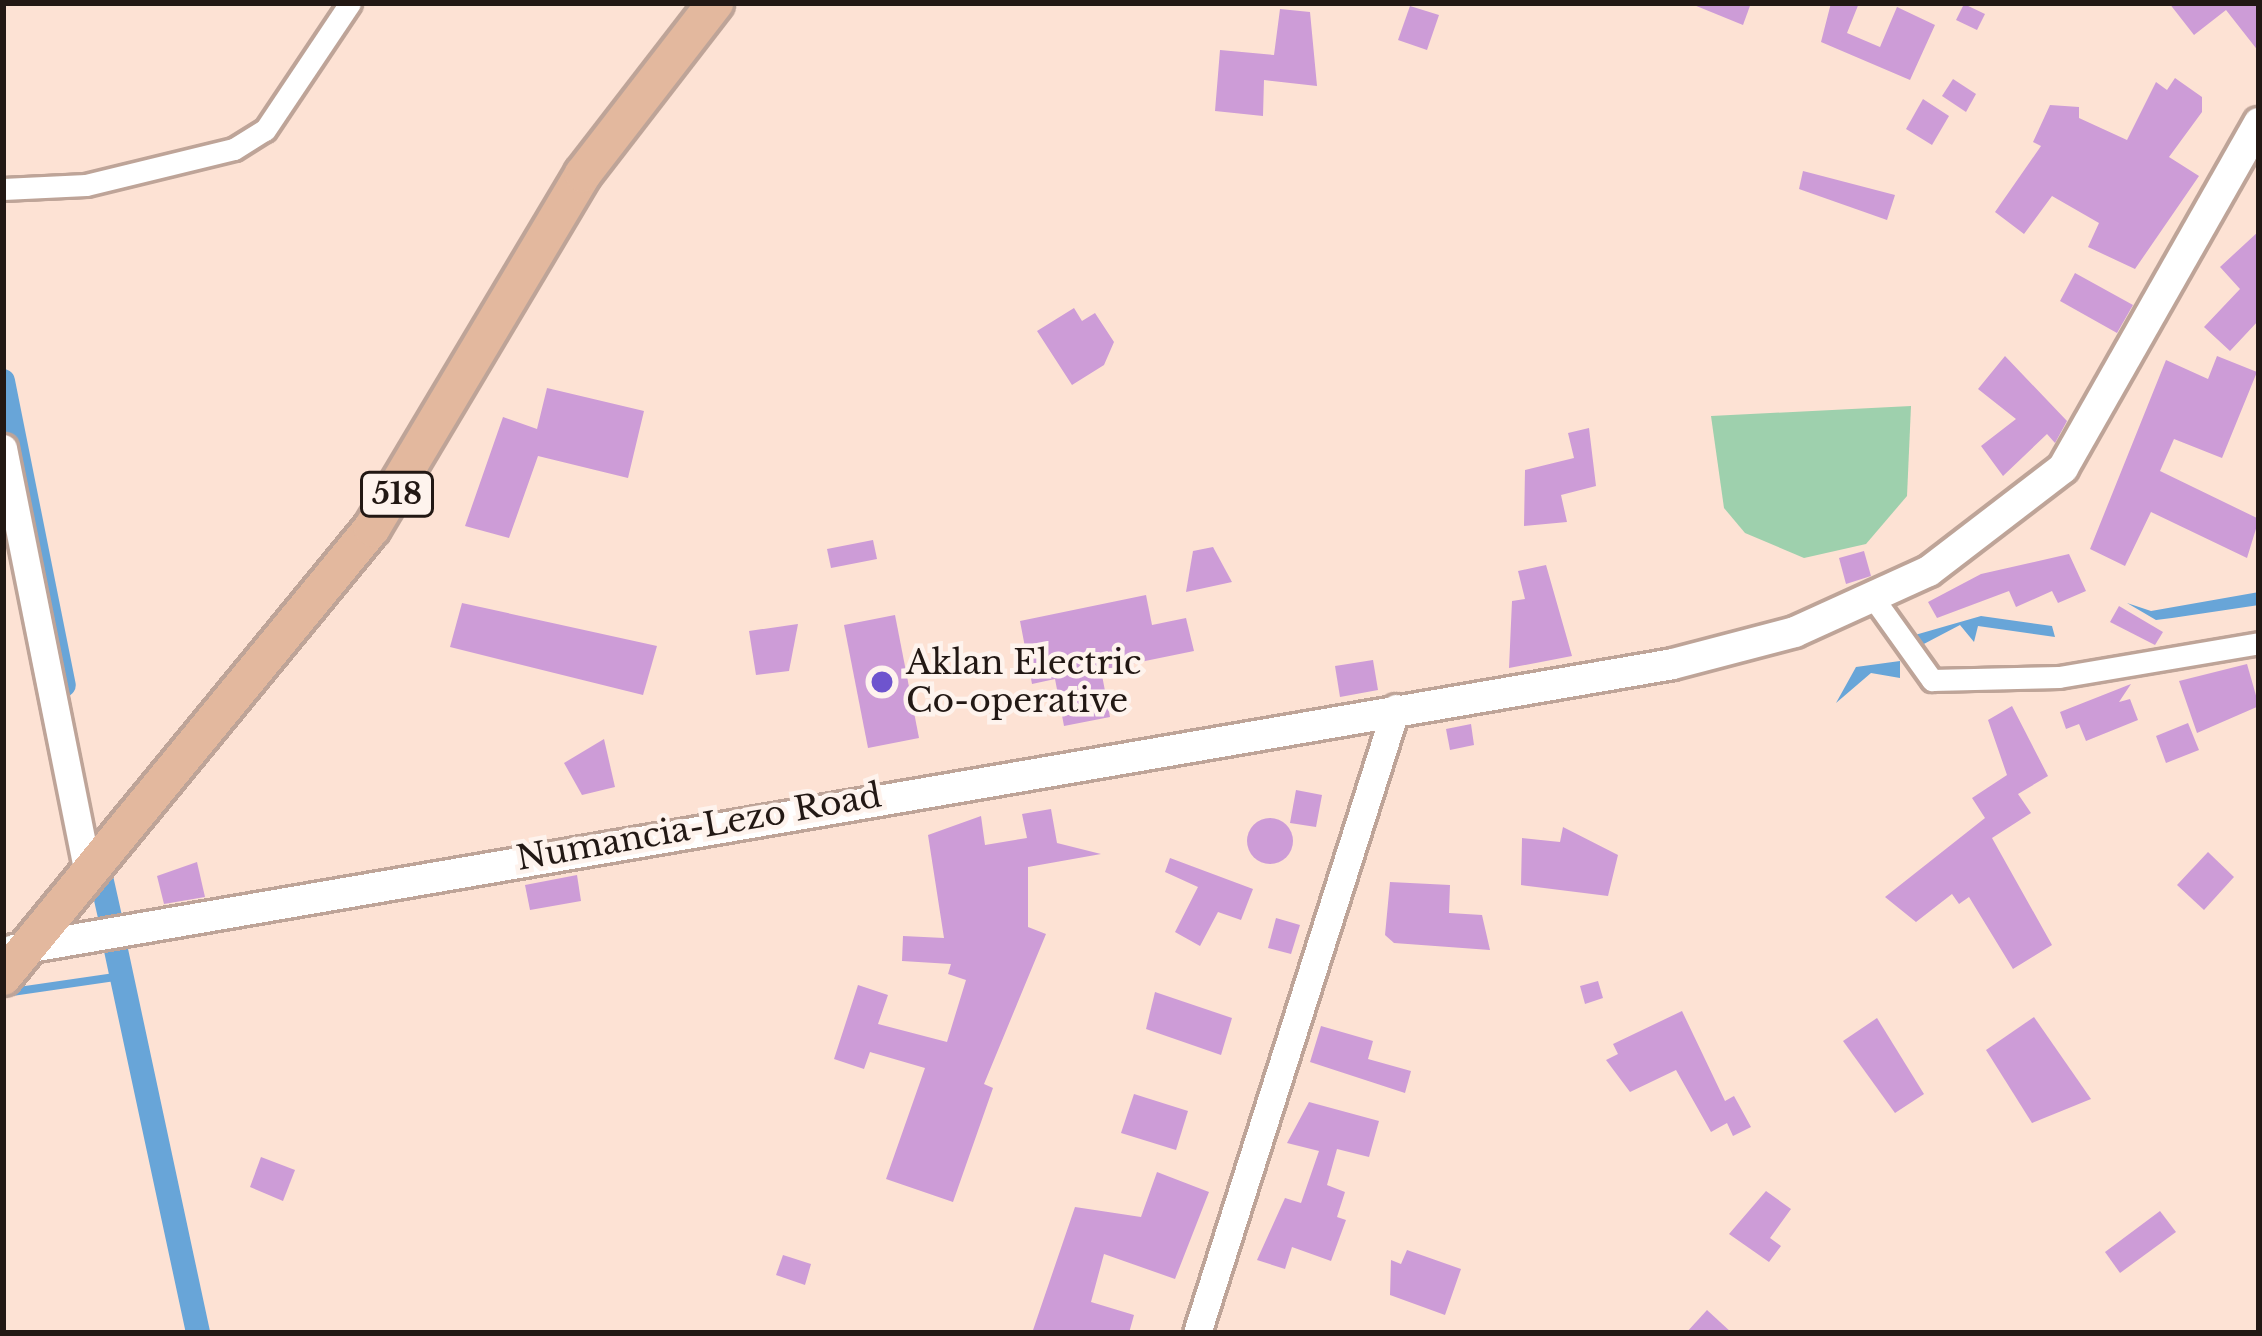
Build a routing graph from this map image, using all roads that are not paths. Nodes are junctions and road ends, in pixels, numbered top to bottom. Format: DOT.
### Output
graph roads {
  1 [pos="350,3"];
  2 [pos="716,3"];
  3 [pos="2259,123"];
  4 [pos="3,189"];
  5 [pos="3,448"];
  6 [pos="1874,599"];
  7 [pos="2259,643"];
  8 [pos="1396,708"];
  9 [pos="87,869"];
  10 [pos="15,950"];
  11 [pos="3,977"];
  12 [pos="1197,1333"];
  1 -- 4 [label="street"];
  2 -- 9 [label="main road, 518"];
  3 -- 6 [label="main road, Numancia-Lezo Road"];
  5 -- 9 [label="street"];
  6 -- 7 [label="street"];
  6 -- 8 [label="main road, Numancia-Lezo Road"];
  8 -- 10 [label="main road, Numancia-Lezo Road"];
  8 -- 12 [label="street"];
  9 -- 10 [label="main road, 518"];
  10 -- 11 [label="main road, 518"];
}
